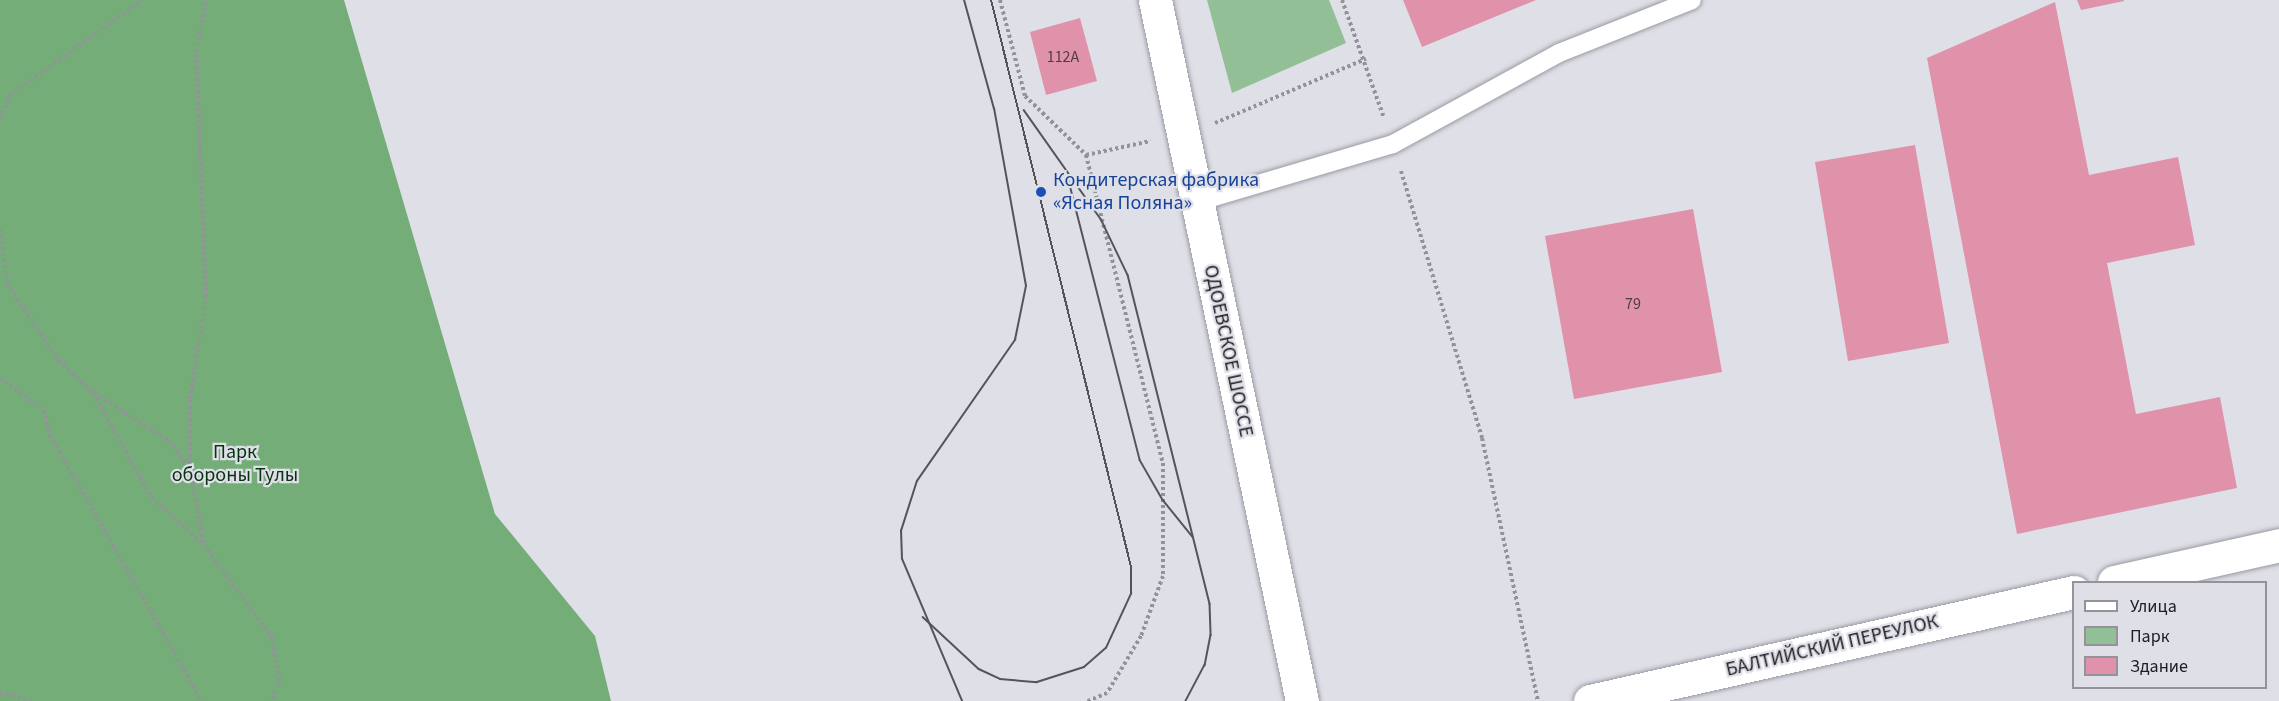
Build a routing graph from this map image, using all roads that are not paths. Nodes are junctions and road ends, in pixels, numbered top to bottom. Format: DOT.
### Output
graph roads {
  1 [pos="1155,0"];
  2 [pos="1692,0"];
  3 [pos="1197,202"];
  4 [pos="2279,545"];
  5 [pos="2118,581"];
  6 [pos="2072,592"];
  7 [pos="1302,701"];
  8 [pos="1590,701"];
  1 -- 3 [label="main road, ОДОЕВСКОЕ ШОССЕ"];
  2 -- 3 [label="lane"];
  3 -- 7 [label="main road, ОДОЕВСКОЕ ШОССЕ"];
  4 -- 5 [label="main road"];
  6 -- 8 [label="main road, БАЛТИЙСКИЙ ПЕРЕУЛОК"];
}
